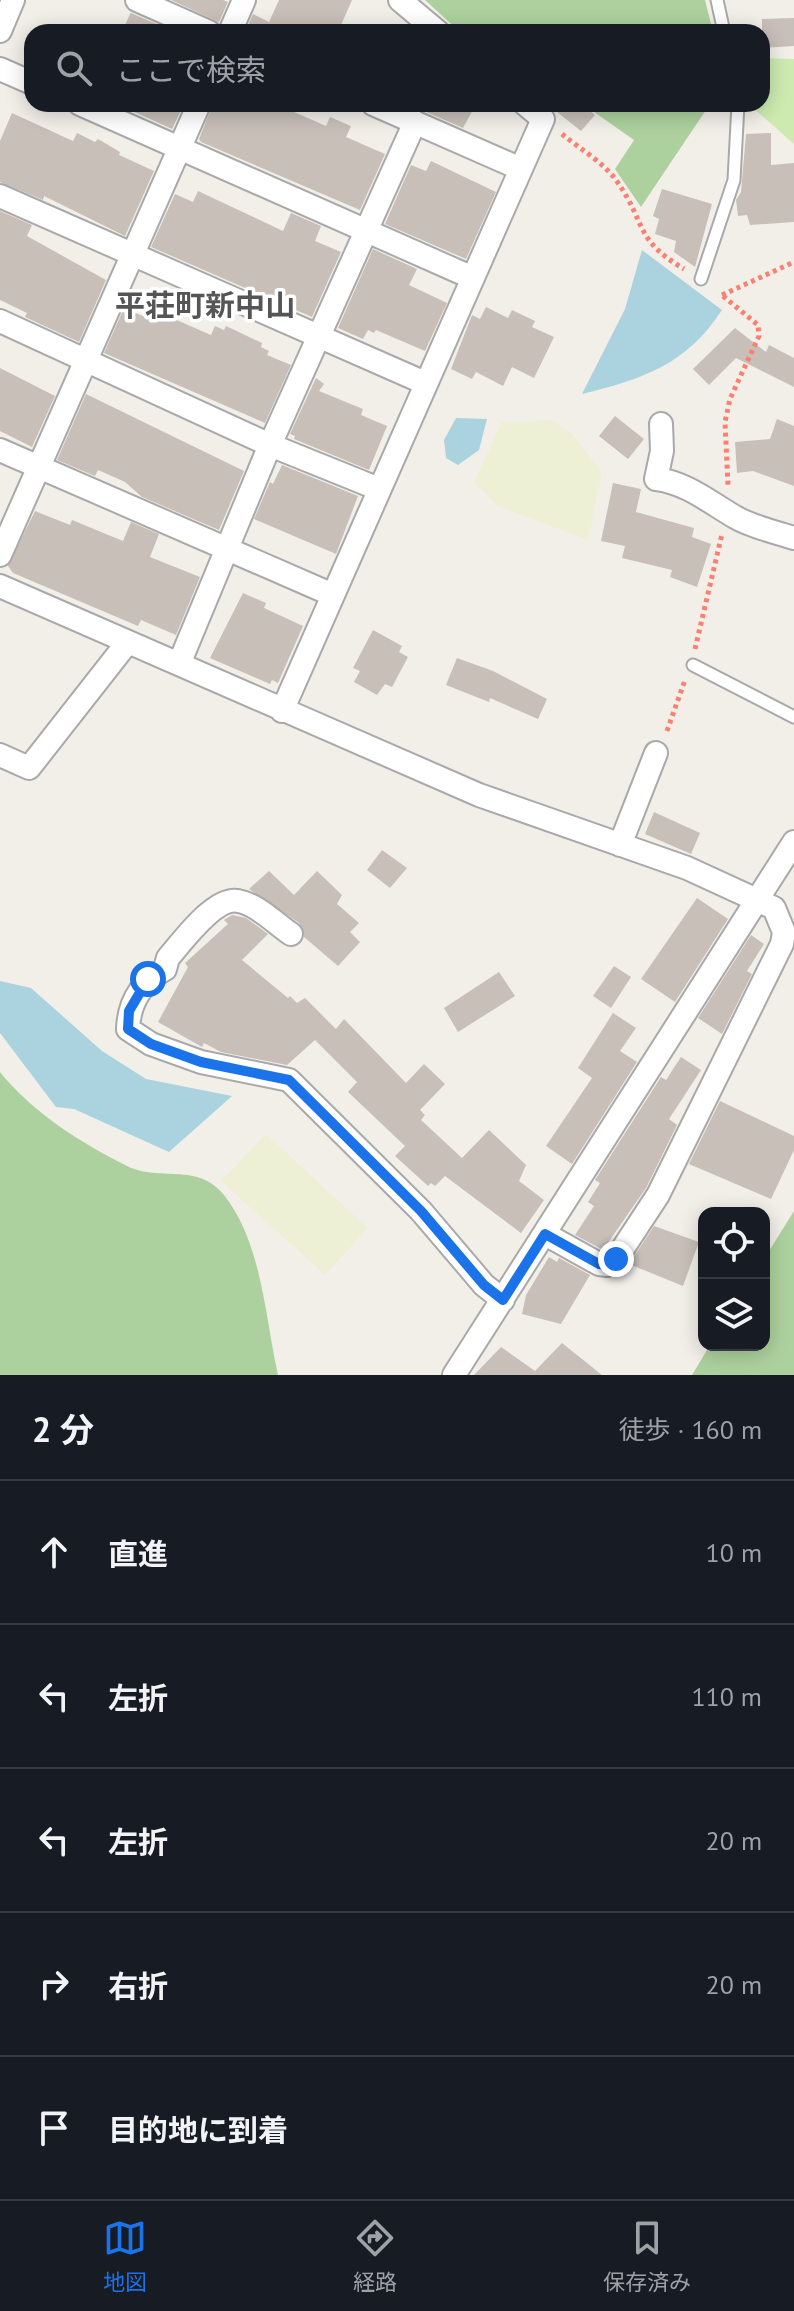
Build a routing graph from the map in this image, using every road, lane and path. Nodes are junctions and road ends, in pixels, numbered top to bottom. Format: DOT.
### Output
graph roads {
  1 [pos="13,0"];
  2 [pos="137,0"];
  3 [pos="244,0"];
  4 [pos="400,0"];
  5 [pos="717,0"];
  6 [pos="191,24"];
  7 [pos="234,24"];
  8 [pos="428,24"];
  9 [pos="722,24"];
  10 [pos="0,31"];
  11 [pos="0,69"];
  12 [pos="24,80"];
  13 [pos="98,112"];
  14 [pos="196,112"];
  15 [pos="392,112"];
  16 [pos="535,112"];
  17 [pos="738,112"];
  18 [pos="543,119"];
  19 [pos="415,122"];
  20 [pos="180,148"];
  21 [pos="521,169"];
  22 [pos="0,196"];
  23 [pos="367,231"];
  24 [pos="132,255"];
  25 [pos="794,262"];
  26 [pos="473,278"];
  27 [pos="701,279"];
  28 [pos="0,321"];
  29 [pos="321,337"];
  30 [pos="84,359"];
  31 [pos="425,383"];
  32 [pos="661,424"];
  33 [pos="270,445"];
  34 [pos="0,450"];
  35 [pos="38,467"];
  36 [pos="379,489"];
  37 [pos="794,538"];
  38 [pos="225,550"];
  39 [pos="0,555"];
  40 [pos="0,586"];
  41 [pos="333,595"];
  42 [pos="127,643"];
  43 [pos="179,664"];
  44 [pos="693,665"];
  45 [pos="282,711"];
  46 [pos="794,717"];
  47 [pos="656,753"];
  48 [pos="0,755"];
  49 [pos="794,842"];
  50 [pos="620,845"];
  51 [pos="760,899"];
  52 [pos="291,934"];
  53 [pos="545,1234"];
  54 [pos="503,1300"];
  55 [pos="454,1375"];
  1 -- 10 [label="street"];
  2 -- 6 [label="street"];
  3 -- 7 [label="street"];
  4 -- 8 [label="street"];
  5 -- 9 [label="lane"];
  11 -- 12 [label="street"];
  13 -- 20 [label="street"];
  14 -- 20 [label="street"];
  15 -- 19 [label="street"];
  16 -- 18 [label="street"];
  17 -- 27 [label="lane"];
  18 -- 21 [label="street"];
  18 -- 27 [label="path"];
  19 -- 21 [label="street"];
  19 -- 23 [label="street"];
  20 -- 23 [label="street"];
  20 -- 24 [label="street"];
  21 -- 26 [label="street"];
  22 -- 24 [label="street"];
  23 -- 26 [label="street"];
  23 -- 29 [label="street"];
  24 -- 29 [label="street"];
  24 -- 30 [label="street"];
  25 -- 27 [label="path"];
  26 -- 31 [label="street"];
  28 -- 30 [label="street"];
  29 -- 31 [label="street"];
  29 -- 33 [label="street"];
  30 -- 33 [label="street"];
  30 -- 35 [label="street"];
  31 -- 36 [label="street"];
  32 -- 37 [label="street"];
  33 -- 36 [label="street"];
  33 -- 38 [label="street"];
  34 -- 35 [label="street"];
  35 -- 38 [label="street"];
  35 -- 39 [label="street"];
  36 -- 41 [label="street"];
  38 -- 41 [label="street"];
  38 -- 43 [label="street"];
  40 -- 42 [label="street"];
  41 -- 45 [label="street"];
  42 -- 43 [label="street"];
  42 -- 48 [label="street"];
  43 -- 45 [label="street"];
  44 -- 46 [label="lane"];
  45 -- 50 [label="street"];
  47 -- 50 [label="street"];
  49 -- 51 [label="street"];
  50 -- 51 [label="street"];
  51 -- 53 [label="street"];
  51 -- 53 [label="street"];
  52 -- 54 [label="street"];
  53 -- 54 [label="street"];
  54 -- 55 [label="street"];
}
